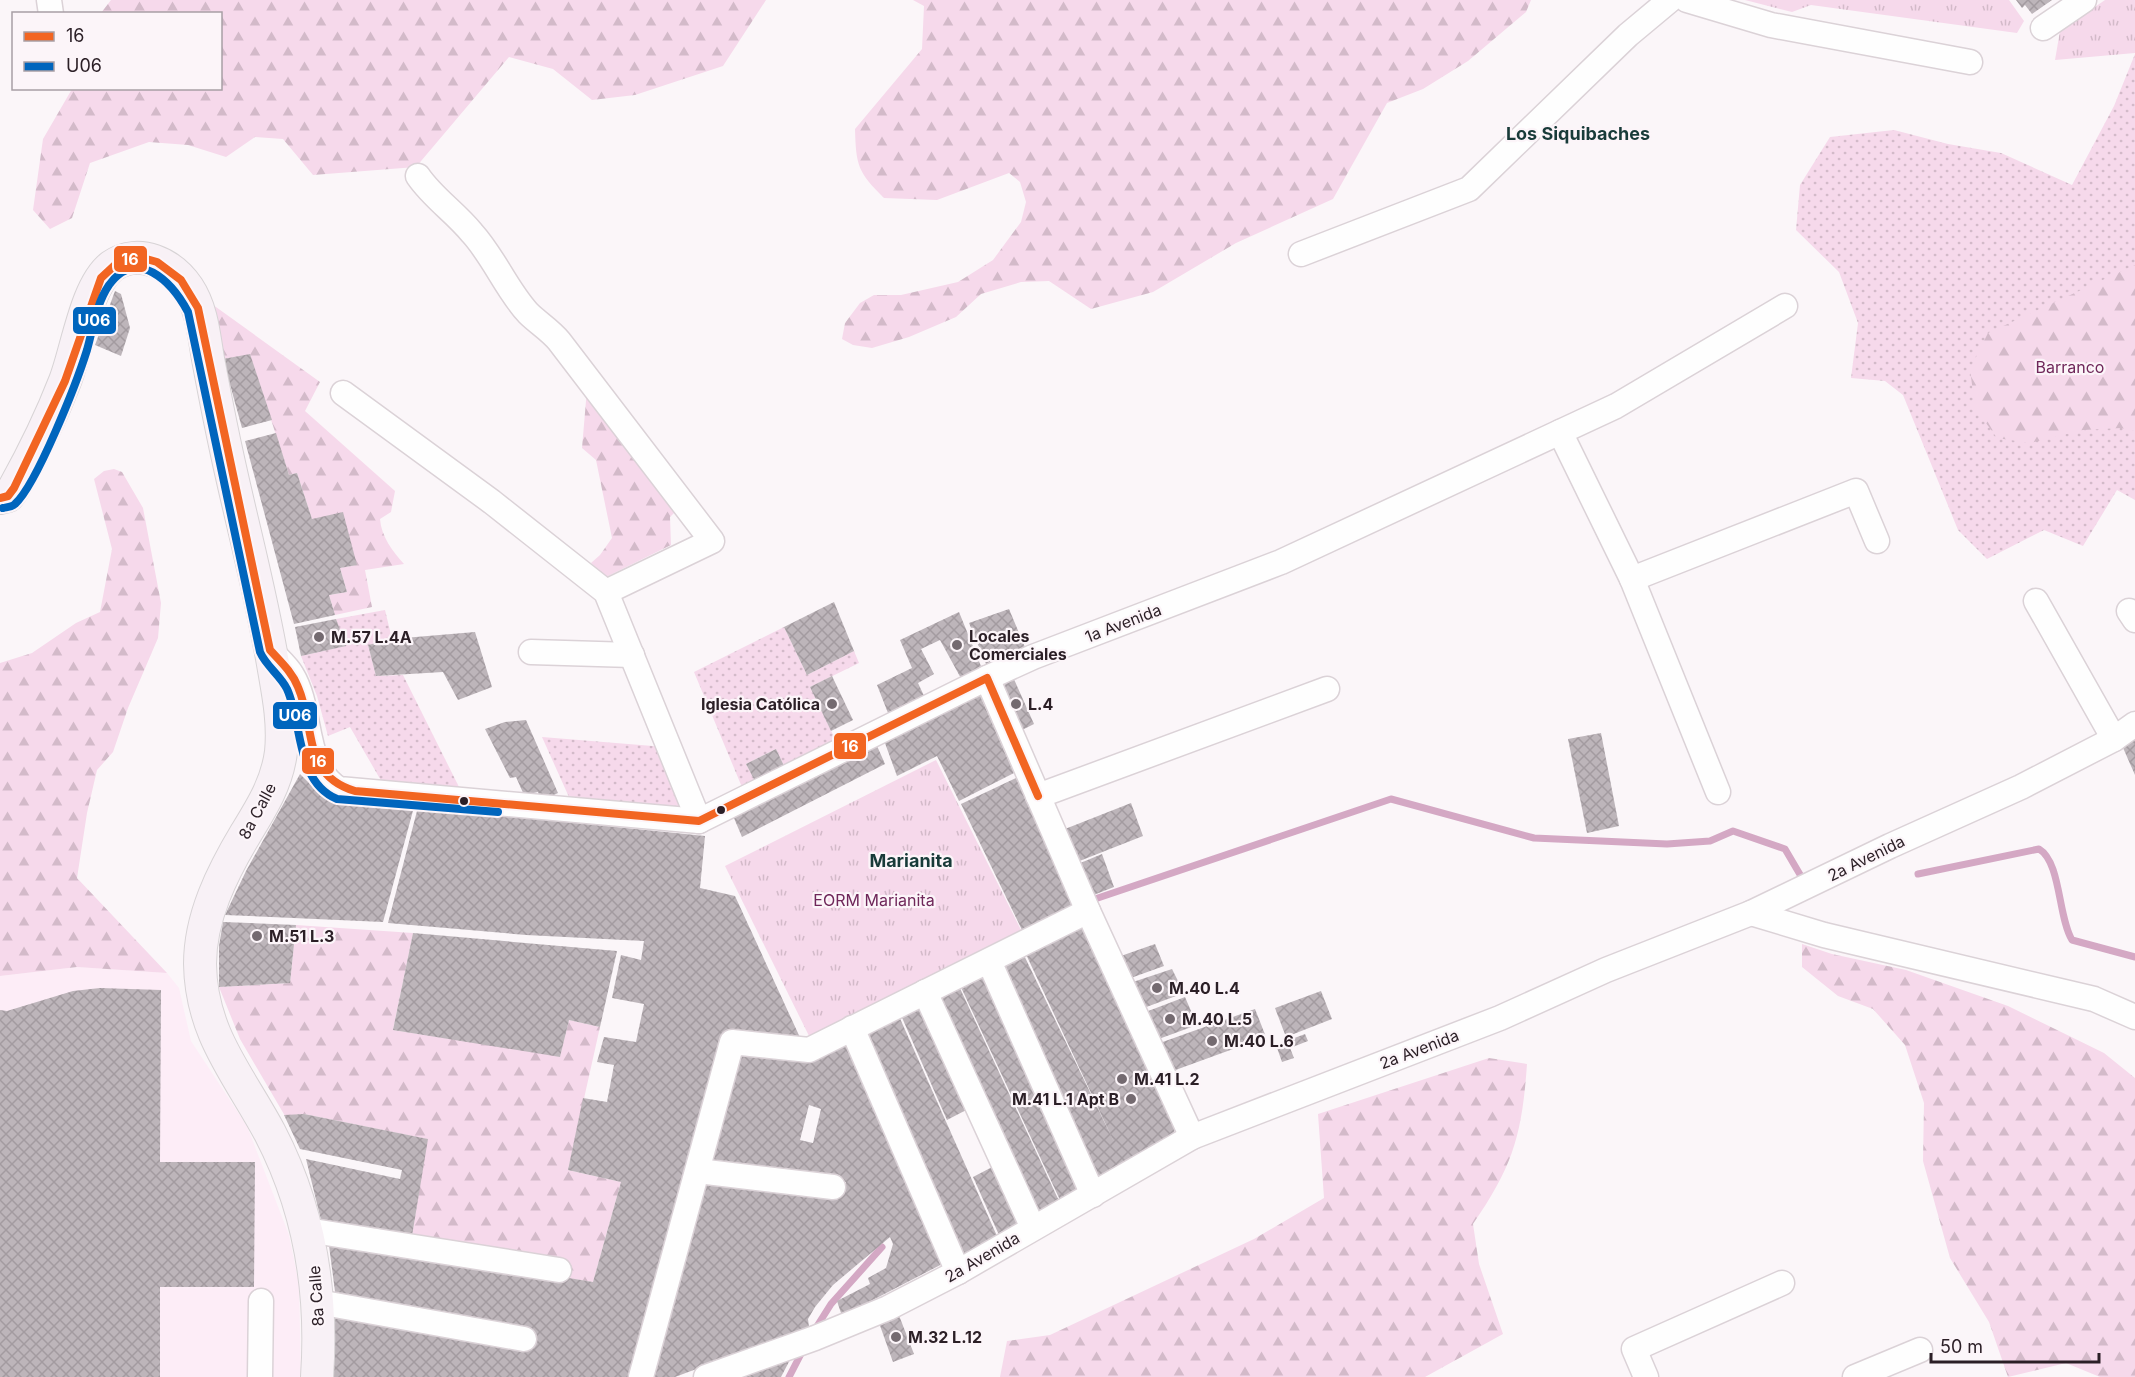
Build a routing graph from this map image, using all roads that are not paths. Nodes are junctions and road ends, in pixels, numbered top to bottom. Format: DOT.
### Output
graph roads {
  1 [pos="1670,0"];
  2 [pos="1687,0"];
  3 [pos="2084,0"];
  4 [pos="2043,28"];
  5 [pos="1970,62"];
  6 [pos="418,176"];
  7 [pos="1301,254"];
  8 [pos="1785,306"];
  9 [pos="343,393"];
  10 [pos="1560,432"];
  11 [pos="0,498"];
  12 [pos="1877,542"];
  13 [pos="1632,579"];
  14 [pos="606,592"];
  15 [pos="2036,601"];
  16 [pos="270,650"];
  17 [pos="531,652"];
  18 [pos="632,655"];
  19 [pos="987,678"];
  20 [pos="1327,689"];
  21 [pos="2135,724"];
  22 [pos="2114,738"];
  23 [pos="1718,792"];
  24 [pos="1038,796"];
  25 [pos="699,821"];
  26 [pos="1084,901"];
  27 [pos="1751,914"];
  28 [pos="989,961"];
  29 [pos="925,992"];
  30 [pos="2135,1017"];
  31 [pos="852,1028"];
  32 [pos="1192,1137"];
  33 [pos="698,1171"];
  34 [pos="833,1187"];
  35 [pos="1093,1195"];
  36 [pos="1033,1228"];
  37 [pos="308,1230"];
  38 [pos="559,1269"];
  39 [pos="958,1272"];
  40 [pos="1782,1283"];
  41 [pos="261,1301"];
  42 [pos="318,1302"];
  43 [pos="524,1339"];
  44 [pos="1920,1350"];
  45 [pos="260,1377"];
  46 [pos="317,1377"];
  47 [pos="641,1377"];
  48 [pos="706,1377"];
  49 [pos="1646,1377"];
  50 [pos="1855,1377"];
  1 -- 7 [label="street"];
  2 -- 5 [label="street"];
  3 -- 4 [label="street"];
  6 -- 14 [label="street"];
  8 -- 10 [label="street, 1a Avenida"];
  9 -- 14 [label="street"];
  10 -- 13 [label="street"];
  10 -- 19 [label="street, 1a Avenida"];
  11 -- 16 [label="main road, 8a Calle"];
  12 -- 13 [label="street"];
  13 -- 23 [label="street"];
  14 -- 18 [label="street"];
  15 -- 22 [label="street"];
  16 -- 25 [label="street"];
  16 -- 37 [label="main road, 8a Calle"];
  17 -- 18 [label="street"];
  18 -- 25 [label="street"];
  19 -- 24 [label="street"];
  19 -- 25 [label="street, 1a Avenida"];
  20 -- 24 [label="street"];
  21 -- 22 [label="street, 2a Avenida"];
  22 -- 27 [label="street, 2a Avenida"];
  24 -- 26 [label="street"];
  26 -- 28 [label="street"];
  26 -- 32 [label="street"];
  27 -- 30 [label="street"];
  27 -- 32 [label="street, 2a Avenida"];
  28 -- 29 [label="street"];
  28 -- 35 [label="street"];
  29 -- 31 [label="street"];
  29 -- 36 [label="street"];
  31 -- 33 [label="street"];
  31 -- 39 [label="street"];
  32 -- 35 [label="street, 2a Avenida"];
  33 -- 34 [label="street"];
  33 -- 47 [label="street"];
  35 -- 36 [label="street, 2a Avenida"];
  36 -- 39 [label="street, 2a Avenida"];
  37 -- 38 [label="street"];
  37 -- 42 [label="main road, 8a Calle"];
  39 -- 48 [label="street, 2a Avenida"];
  40 -- 49 [label="street"];
  41 -- 45 [label="street"];
  42 -- 43 [label="street"];
  42 -- 46 [label="main road, 8a Calle"];
  44 -- 50 [label="street"];
}
